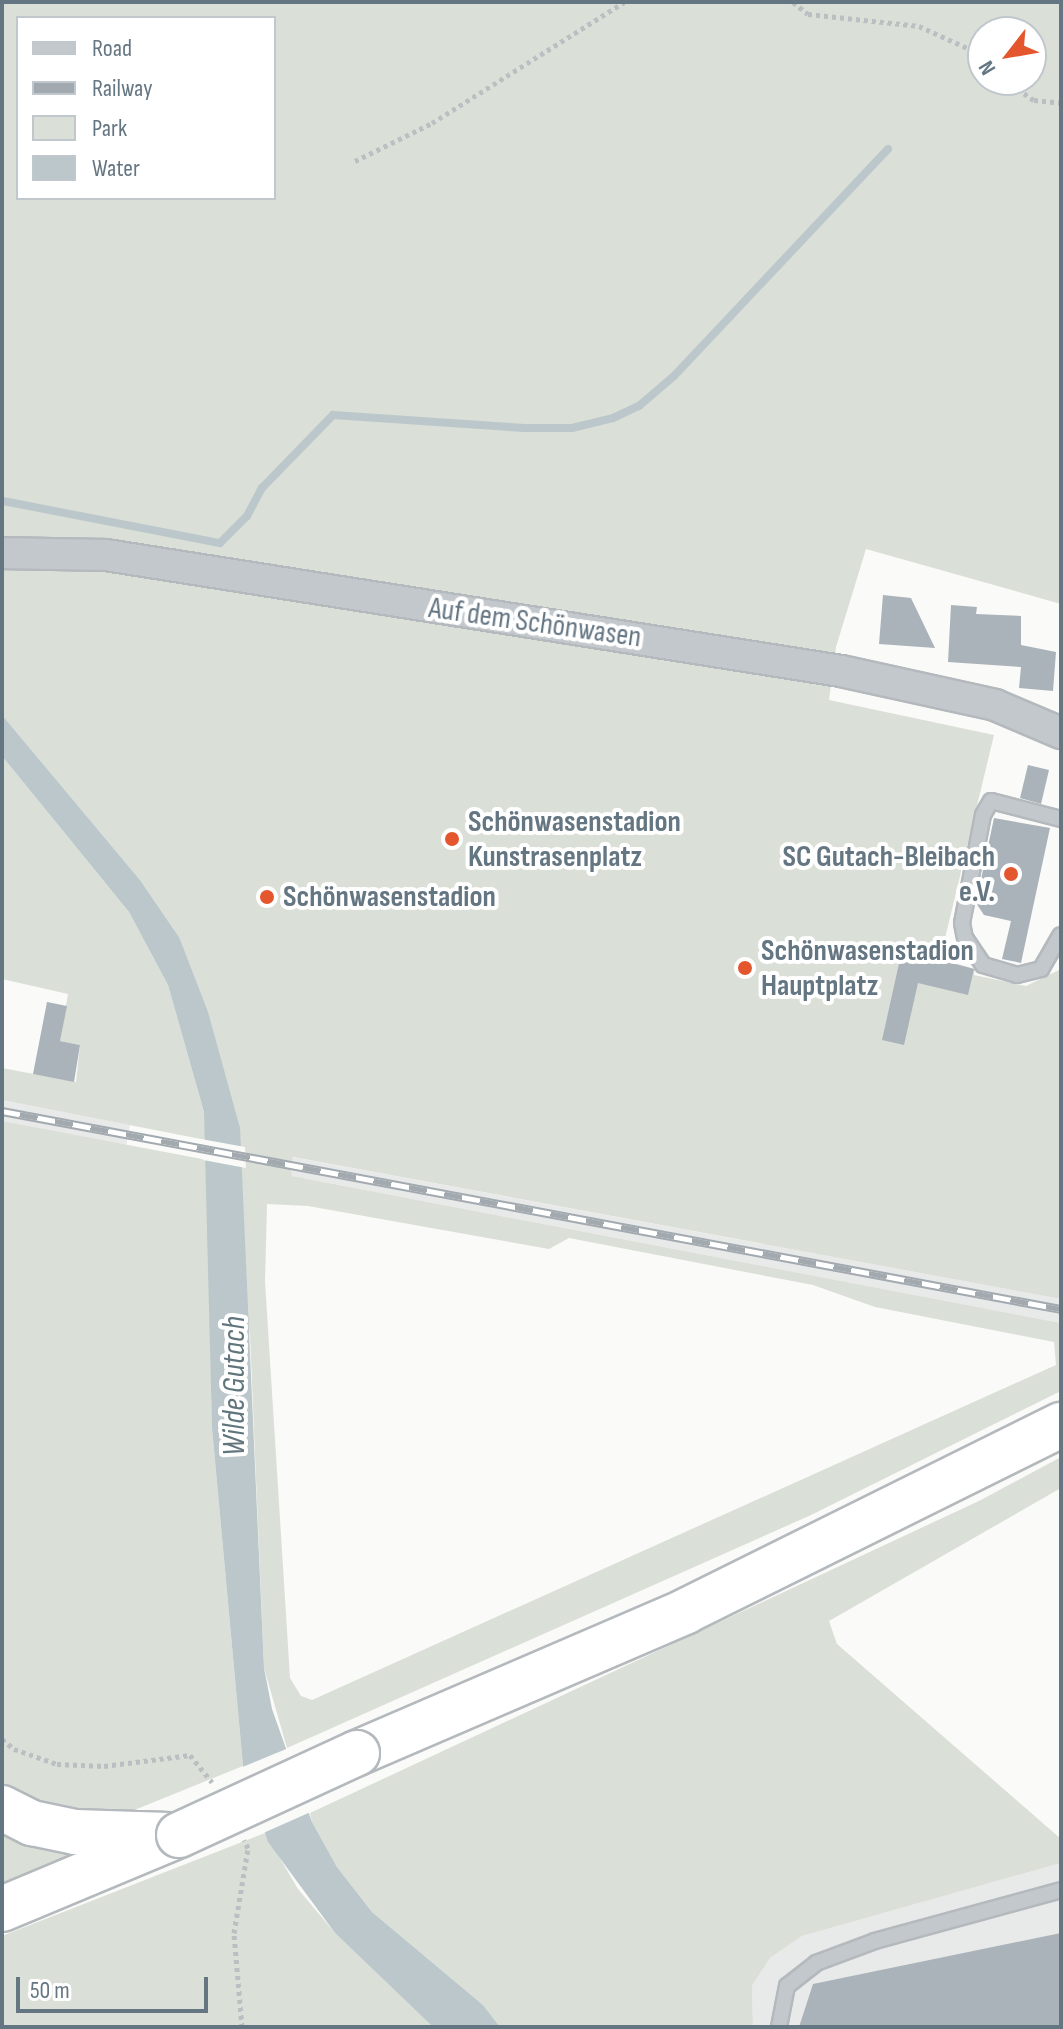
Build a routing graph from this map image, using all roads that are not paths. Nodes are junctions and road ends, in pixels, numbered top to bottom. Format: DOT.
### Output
graph roads {
  1 [pos="2,553"];
  2 [pos="1061,733"];
  3 [pos="1061,819"];
  4 [pos="1061,935"];
  5 [pos="1061,1425"];
  6 [pos="2,1808"];
  7 [pos="179,1835"];
  8 [pos="1061,1890"];
  9 [pos="2,1909"];
  10 [pos="779,2027"];
  1 -- 2 [label="street, Auf dem Schönwasen"];
  3 -- 4 [label="lane"];
  5 -- 7 [label="highway, bridge"];
  6 -- 7 [label="highway"];
  7 -- 9 [label="highway"];
  8 -- 10 [label="lane"];
}
